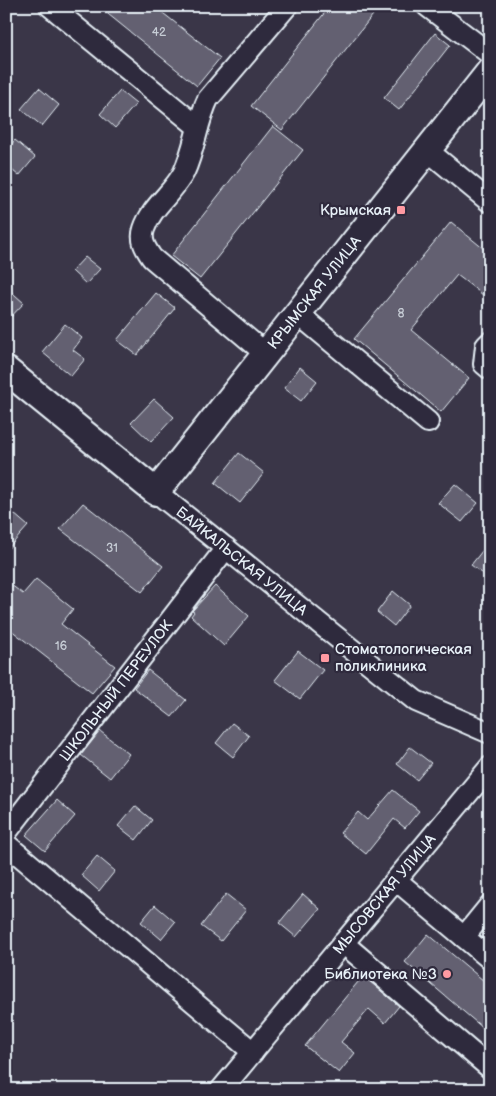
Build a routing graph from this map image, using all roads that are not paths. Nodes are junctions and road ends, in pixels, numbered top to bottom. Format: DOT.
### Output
graph roads {
  1 [pos="50,6"];
  2 [pos="287,6"];
  3 [pos="427,6"];
  4 [pos="490,54"];
  5 [pos="490,71"];
  6 [pos="198,127"];
  7 [pos="427,150"];
  8 [pos="490,202"];
  9 [pos="297,313"];
  10 [pos="490,342"];
  11 [pos="266,354"];
  12 [pos="490,369"];
  13 [pos="6,370"];
  14 [pos="428,422"];
  15 [pos="156,492"];
  16 [pos="226,548"];
  17 [pos="490,733"];
  18 [pos="490,767"];
  19 [pos="6,833"];
  20 [pos="6,844"];
  21 [pos="396,880"];
  22 [pos="490,905"];
  23 [pos="464,937"];
  24 [pos="343,943"];
  25 [pos="490,959"];
  26 [pos="253,1052"];
  27 [pos="490,1068"];
  28 [pos="221,1090"];
  1 -- 6 [label="street"];
  2 -- 6 [label="street"];
  3 -- 4 [label="street"];
  5 -- 7 [label="main road, КРЫМСКАЯ УЛИЦА"];
  6 -- 11 [label="street"];
  7 -- 8 [label="street"];
  7 -- 9 [label="main road, КРЫМСКАЯ УЛИЦА"];
  9 -- 11 [label="main road, КРЫМСКАЯ УЛИЦА"];
  9 -- 14 [label="street"];
  10 -- 12 [label="street"];
  11 -- 15 [label="main road, КРЫМСКАЯ УЛИЦА"];
  13 -- 15 [label="main road, БАЙКАЛЬСКАЯ УЛИЦА"];
  15 -- 16 [label="street, БАЙКАЛЬСКАЯ УЛИЦА"];
  16 -- 17 [label="street, БАЙКАЛЬСКАЯ УЛИЦА"];
  16 -- 19 [label="street, ШКОЛЬНЫЙ ПЕРЕУЛОК"];
  18 -- 21 [label="street, МЫСОВСКАЯ УЛИЦА"];
  20 -- 26 [label="street"];
  21 -- 23 [label="street"];
  21 -- 24 [label="street, МЫСОВСКАЯ УЛИЦА"];
  22 -- 23 [label="street"];
  23 -- 25 [label="street"];
  24 -- 26 [label="street, МЫСОВСКАЯ УЛИЦА"];
  24 -- 27 [label="street"];
  26 -- 28 [label="street, МЫСОВСКАЯ УЛИЦА"];
}
